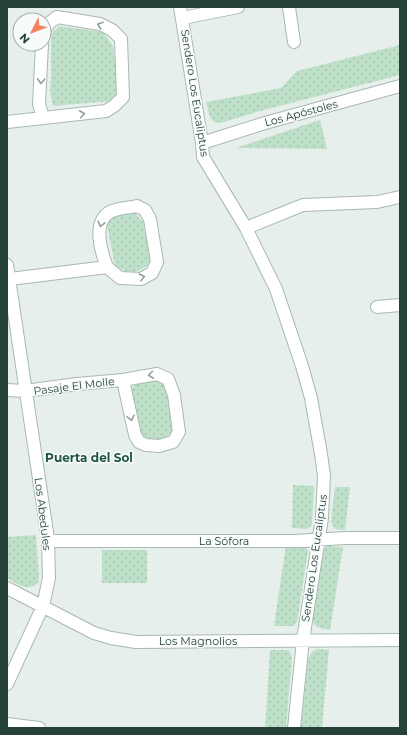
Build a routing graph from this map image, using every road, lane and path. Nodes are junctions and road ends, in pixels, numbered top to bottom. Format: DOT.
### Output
graph roads {
  1 [pos="238,7"];
  2 [pos="289,7"];
  3 [pos="182,13"];
  4 [pos="52,21"];
  5 [pos="294,42"];
  6 [pos="42,52"];
  7 [pos="400,86"];
  8 [pos="43,118"];
  9 [pos="7,122"];
  10 [pos="202,143"];
  11 [pos="400,197"];
  12 [pos="246,228"];
  13 [pos="7,265"];
  14 [pos="107,267"];
  15 [pos="10,279"];
  16 [pos="400,304"];
  17 [pos="377,307"];
  18 [pos="123,380"];
  19 [pos="7,390"];
  20 [pos="25,391"];
  21 [pos="400,538"];
  22 [pos="319,540"];
  23 [pos="48,541"];
  24 [pos="7,588"];
  25 [pos="43,606"];
  26 [pos="303,640"];
  27 [pos="400,640"];
  28 [pos="7,684"];
  29 [pos="7,724"];
  30 [pos="39,728"];
  31 [pos="294,728"];
  1 -- 3 [label="street"];
  2 -- 5 [label="street"];
  3 -- 10 [label="street, Sendero Los Eucaliptus"];
  8 -- 4 [label="street, one-way"];
  6 -- 8 [label="street, one-way"];
  7 -- 10 [label="street, Los Apóstoles"];
  8 -- 9 [label="street"];
  10 -- 12 [label="street, Sendero Los Eucaliptus"];
  11 -- 12 [label="street"];
  12 -- 22 [label="street, Sendero Los Eucaliptus"];
  13 -- 15 [label="street, Los Abedules"];
  14 -- 14 [label="street, one-way"];
  14 -- 15 [label="street"];
  15 -- 20 [label="street, Los Abedules"];
  16 -- 17 [label="street"];
  18 -- 18 [label="street, Pasaje El Molle, one-way"];
  18 -- 20 [label="street, Pasaje El Molle"];
  19 -- 20 [label="street, Pasaje El Molle"];
  20 -- 23 [label="street, Los Abedules"];
  21 -- 22 [label="street, La Sófora"];
  22 -- 23 [label="street, La Sófora"];
  22 -- 26 [label="street, Sendero Los Eucaliptus"];
  23 -- 25 [label="street, Los Abedules"];
  24 -- 25 [label="street, Los Magnolios"];
  25 -- 26 [label="street, Los Magnolios"];
  25 -- 28 [label="street, Los Abedules"];
  26 -- 27 [label="street, Los Magnolios"];
  26 -- 31 [label="street, Sendero Los Eucaliptus"];
  29 -- 30 [label="street"];
}
